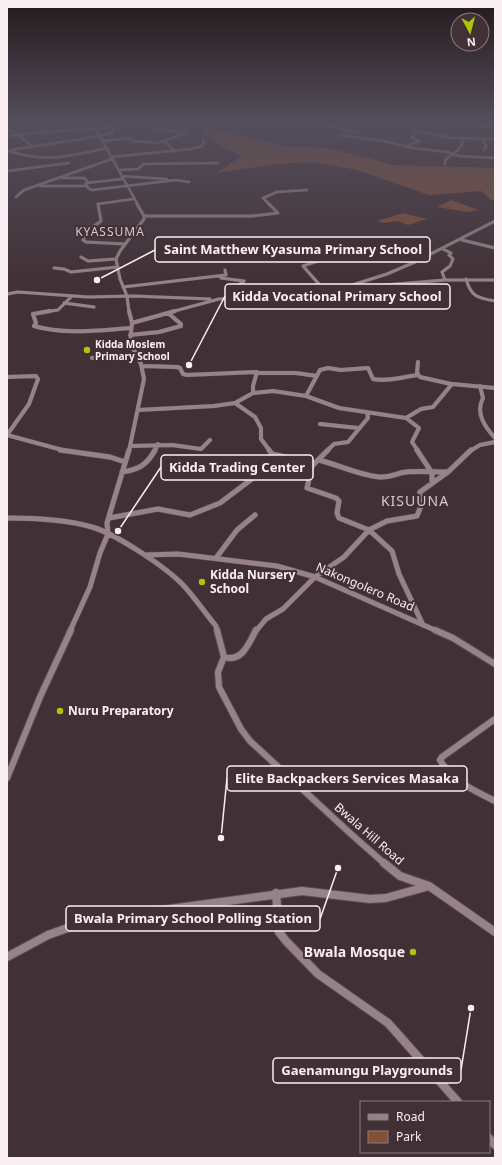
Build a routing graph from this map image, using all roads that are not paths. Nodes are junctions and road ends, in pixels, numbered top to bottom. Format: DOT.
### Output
graph roads {
  1 [pos="61,176"];
  2 [pos="122,177"];
  3 [pos="57,178"];
  4 [pos="176,180"];
  5 [pos="190,182"];
  6 [pos="88,184"];
  7 [pos="34,186"];
  8 [pos="126,186"];
  9 [pos="307,190"];
  10 [pos="16,197"];
  11 [pos="133,199"];
  12 [pos="144,216"];
  13 [pos="495,221"];
  14 [pos="462,240"];
  15 [pos="125,244"];
  16 [pos="449,246"];
  17 [pos="455,247"];
  18 [pos="388,248"];
  19 [pos="495,248"];
  20 [pos="443,249"];
  21 [pos="429,255"];
  22 [pos="81,257"];
  23 [pos="116,259"];
  24 [pos="415,262"];
  25 [pos="118,267"];
  26 [pos="54,268"];
  27 [pos="225,270"];
  28 [pos="210,278"];
  29 [pos="466,279"];
  30 [pos="445,280"];
  31 [pos="495,280"];
  32 [pos="123,287"];
  33 [pos="343,288"];
  34 [pos="325,290"];
  35 [pos="7,294"];
  36 [pos="72,296"];
  37 [pos="127,296"];
  38 [pos="232,298"];
  39 [pos="219,299"];
  40 [pos="495,301"];
  41 [pos="64,303"];
  42 [pos="94,307"];
  43 [pos="168,313"];
  44 [pos="132,325"];
  45 [pos="130,335"];
  46 [pos="136,354"];
  47 [pos="92,358"];
  48 [pos="418,362"];
  49 [pos="142,366"];
  50 [pos="258,373"];
  51 [pos="418,375"];
  52 [pos="317,376"];
  53 [pos="7,377"];
  54 [pos="451,384"];
  55 [pos="480,386"];
  56 [pos="495,388"];
  57 [pos="253,393"];
  58 [pos="306,396"];
  59 [pos="235,403"];
  60 [pos="138,410"];
  61 [pos="367,412"];
  62 [pos="406,418"];
  63 [pos="320,424"];
  64 [pos="358,428"];
  65 [pos="7,435"];
  66 [pos="495,438"];
  67 [pos="210,440"];
  68 [pos="495,442"];
  69 [pos="158,444"];
  70 [pos="130,446"];
  71 [pos="319,460"];
  72 [pos="125,462"];
  73 [pos="312,466"];
  74 [pos="122,472"];
  75 [pos="448,472"];
  76 [pos="432,473"];
  77 [pos="311,476"];
  78 [pos="432,482"];
  79 [pos="255,515"];
  80 [pos="7,518"];
  81 [pos="108,518"];
  82 [pos="369,530"];
  83 [pos="108,534"];
  84 [pos="145,555"];
  85 [pos="216,558"];
  86 [pos="315,577"];
  87 [pos="423,625"];
  88 [pos="224,657"];
  89 [pos="495,664"];
  90 [pos="495,719"];
  91 [pos="7,778"];
  92 [pos="495,801"];
  93 [pos="429,886"];
  94 [pos="276,894"];
  95 [pos="495,932"];
  96 [pos="7,956"];
  97 [pos="457,1101"];
  1 -- 3 [label="street"];
  2 -- 4 [label="street"];
  2 -- 6 [label="street"];
  2 -- 8 [label="street"];
  3 -- 6 [label="street"];
  3 -- 7 [label="street"];
  4 -- 5 [label="street"];
  4 -- 8 [label="street"];
  6 -- 7 [label="street"];
  6 -- 8 [label="street"];
  7 -- 10 [label="street"];
  8 -- 11 [label="street"];
  9 -- 12 [label="street"];
  11 -- 12 [label="street"];
  11 -- 15 [label="street"];
  12 -- 15 [label="street"];
  13 -- 14 [label="street"];
  14 -- 16 [label="street"];
  14 -- 19 [label="street"];
  15 -- 23 [label="street"];
  16 -- 17 [label="street"];
  16 -- 20 [label="street"];
  18 -- 21 [label="street"];
  18 -- 24 [label="street"];
  18 -- 34 [label="street"];
  20 -- 21 [label="street"];
  20 -- 30 [label="street"];
  21 -- 24 [label="street"];
  22 -- 23 [label="street"];
  23 -- 25 [label="street"];
  24 -- 33 [label="street"];
  25 -- 26 [label="street"];
  25 -- 32 [label="street"];
  27 -- 28 [label="street"];
  28 -- 32 [label="street"];
  28 -- 38 [label="street"];
  29 -- 30 [label="street"];
  29 -- 31 [label="street"];
  29 -- 40 [label="street"];
  30 -- 33 [label="street"];
  32 -- 37 [label="street"];
  33 -- 34 [label="street"];
  34 -- 38 [label="street"];
  35 -- 36 [label="street"];
  36 -- 37 [label="street"];
  36 -- 41 [label="street"];
  37 -- 39 [label="street"];
  37 -- 44 [label="street"];
  38 -- 39 [label="street"];
  39 -- 43 [label="street"];
  41 -- 42 [label="street"];
  41 -- 44 [label="street"];
  43 -- 44 [label="street"];
  43 -- 45 [label="street"];
  44 -- 45 [label="street"];
  45 -- 46 [label="street"];
  46 -- 47 [label="street"];
  46 -- 49 [label="street"];
  48 -- 51 [label="street"];
  49 -- 50 [label="street"];
  49 -- 60 [label="street"];
  50 -- 52 [label="street"];
  50 -- 57 [label="street"];
  51 -- 52 [label="street"];
  51 -- 54 [label="street"];
  52 -- 58 [label="street"];
  53 -- 65 [label="street"];
  54 -- 55 [label="street"];
  54 -- 62 [label="street"];
  55 -- 56 [label="street"];
  55 -- 66 [label="street"];
  57 -- 58 [label="street"];
  57 -- 59 [label="street"];
  58 -- 61 [label="street"];
  59 -- 60 [label="street"];
  59 -- 73 [label="street"];
  60 -- 70 [label="street"];
  61 -- 62 [label="street"];
  61 -- 64 [label="street"];
  62 -- 76 [label="street"];
  63 -- 64 [label="street"];
  64 -- 71 [label="street"];
  65 -- 72 [label="street"];
  67 -- 69 [label="street"];
  68 -- 75 [label="street"];
  69 -- 70 [label="street"];
  69 -- 74 [label="street"];
  70 -- 72 [label="street"];
  71 -- 73 [label="street"];
  71 -- 76 [label="street"];
  72 -- 74 [label="street"];
  73 -- 77 [label="street"];
  74 -- 81 [label="street"];
  75 -- 76 [label="street"];
  75 -- 78 [label="street"];
  76 -- 78 [label="street"];
  77 -- 81 [label="street"];
  77 -- 82 [label="street"];
  78 -- 82 [label="street"];
  79 -- 85 [label="street"];
  80 -- 83 [label="street, Bwala Hill Road"];
  81 -- 83 [label="street"];
  82 -- 86 [label="street"];
  82 -- 87 [label="street"];
  83 -- 84 [label="street, Bwala Hill Road"];
  83 -- 91 [label="street"];
  84 -- 85 [label="street, Nakongolero Road"];
  84 -- 88 [label="street, Bwala Hill Road"];
  85 -- 86 [label="street, Nakongolero Road"];
  86 -- 87 [label="street, Nakongolero Road"];
  86 -- 88 [label="street"];
  87 -- 89 [label="street, Nakongolero Road"];
  88 -- 93 [label="street, Bwala Hill Road"];
  90 -- 92 [label="street"];
  93 -- 94 [label="street"];
  93 -- 95 [label="street, Bwala Hill Road"];
  94 -- 96 [label="street"];
  94 -- 97 [label="street"];
}
